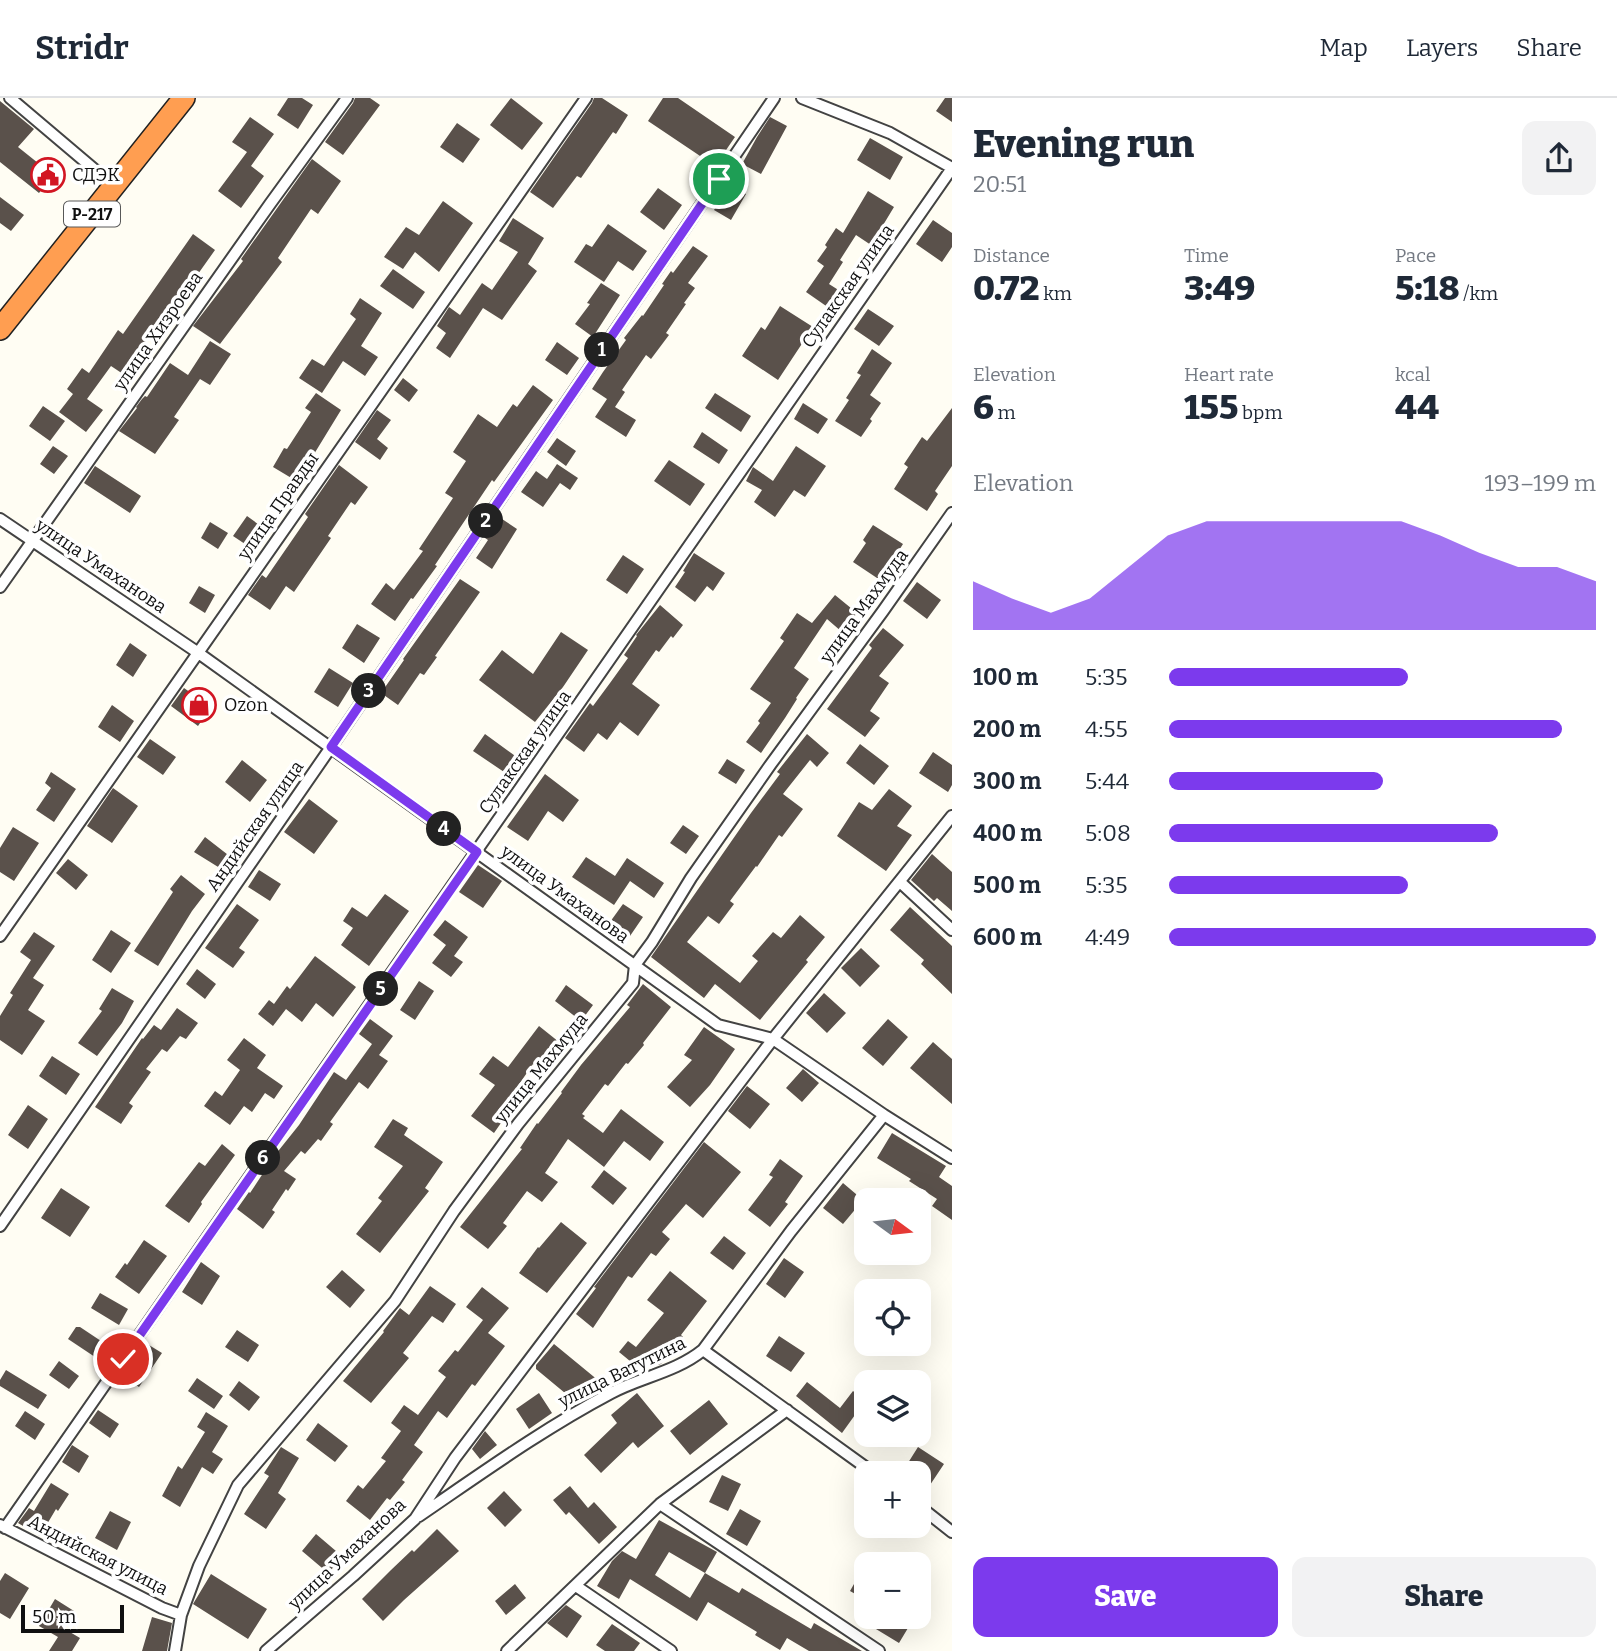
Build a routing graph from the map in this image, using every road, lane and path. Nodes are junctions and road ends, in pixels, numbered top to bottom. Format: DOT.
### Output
graph roads {
  1 [pos="10,98"];
  2 [pos="184,98"];
  3 [pos="347,98"];
  4 [pos="586,98"];
  5 [pos="774,98"];
  6 [pos="802,98"];
  7 [pos="952,168"];
  8 [pos="114,186"];
  9 [pos="0,329"];
  10 [pos="952,513"];
  11 [pos="0,519"];
  12 [pos="32,541"];
  13 [pos="0,587"];
  14 [pos="197,652"];
  15 [pos="331,747"];
  16 [pos="952,816"];
  17 [pos="477,852"];
  18 [pos="901,882"];
  19 [pos="952,930"];
  20 [pos="0,936"];
  21 [pos="635,965"];
  22 [pos="772,1039"];
  23 [pos="884,1115"];
  24 [pos="952,1158"];
  25 [pos="0,1226"];
  26 [pos="704,1350"];
  27 [pos="788,1410"];
  28 [pos="857,1461"];
  29 [pos="660,1504"];
  30 [pos="931,1515"];
  31 [pos="415,1519"];
  32 [pos="3,1526"];
  33 [pos="952,1532"];
  34 [pos="576,1586"];
  35 [pos="181,1615"];
  36 [pos="175,1651"];
  37 [pos="267,1651"];
  38 [pos="507,1651"];
  39 [pos="671,1651"];
  40 [pos="879,1651"];
  1 -- 8 [label="street"];
  2 -- 8 [label="highway, Р-217"];
  3 -- 12 [label="street, улица Хизроева"];
  4 -- 14 [label="street, улица Правды"];
  5 -- 15 [label="street, Андийская улица"];
  6 -- 7 [label="street"];
  7 -- 17 [label="street, Сулакская улица"];
  8 -- 9 [label="highway, Р-217"];
  10 -- 21 [label="street, улица Махмуда"];
  11 -- 12 [label="street, улица Умаханова"];
  12 -- 13 [label="street, улица Хизроева"];
  12 -- 14 [label="street, улица Умаханова"];
  14 -- 15 [label="street, улица Умаханова"];
  14 -- 20 [label="street, улица Правды"];
  15 -- 17 [label="street, улица Умаханова"];
  15 -- 25 [label="street, Андийская улица"];
  16 -- 18 [label="street, улица Умаханова"];
  17 -- 21 [label="street, улица Умаханова"];
  17 -- 32 [label="street, Сулакская улица"];
  18 -- 19 [label="street"];
  18 -- 22 [label="street, улица Умаханова"];
  21 -- 22 [label="street, улица Умаханова"];
  21 -- 35 [label="street, улица Махмуда"];
  22 -- 23 [label="street, улица Умаханова"];
  22 -- 31 [label="street, улица Умаханова"];
  23 -- 24 [label="street, улица Умаханова"];
  23 -- 26 [label="street, улица Ватутина"];
  26 -- 27 [label="street"];
  26 -- 31 [label="street, улица Ватутина"];
  27 -- 28 [label="street"];
  27 -- 29 [label="street"];
  29 -- 34 [label="street"];
  29 -- 40 [label="street"];
  30 -- 33 [label="street"];
  31 -- 37 [label="street, улица Умаханова"];
  32 -- 35 [label="street, Андийская улица"];
  34 -- 38 [label="street"];
  34 -- 39 [label="street"];
  35 -- 36 [label="street, улица Махмуда"];
}
